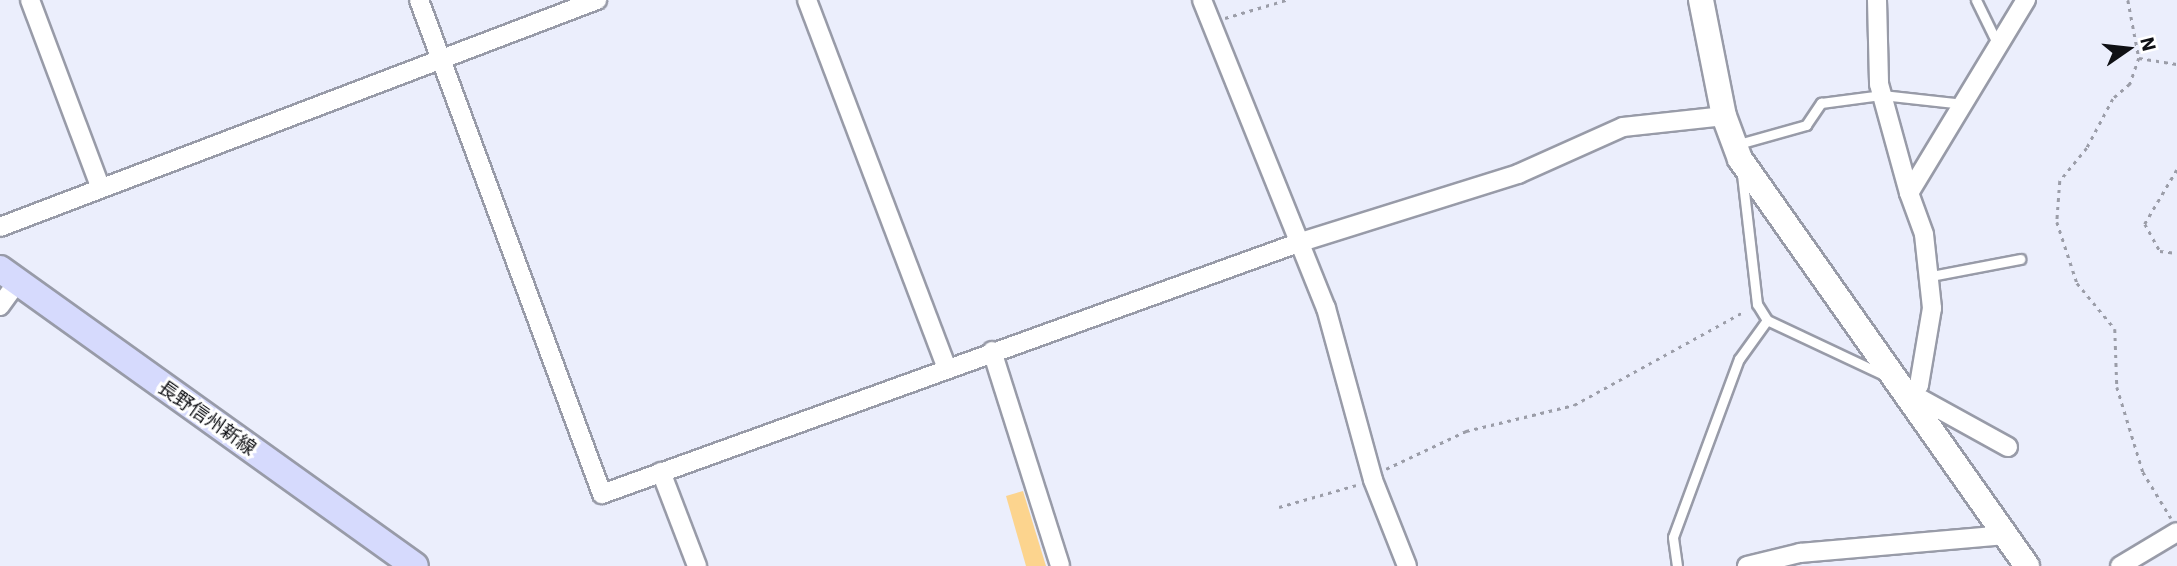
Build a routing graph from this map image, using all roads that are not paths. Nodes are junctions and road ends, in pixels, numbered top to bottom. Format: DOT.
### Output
graph roads {
  1 [pos="30,0"];
  2 [pos="419,0"];
  3 [pos="597,0"];
  4 [pos="807,0"];
  5 [pos="1202,0"];
  6 [pos="1702,0"];
  7 [pos="1877,0"];
  8 [pos="1976,0"];
  9 [pos="2026,0"];
  10 [pos="1999,46"];
  11 [pos="441,56"];
  12 [pos="1882,95"];
  13 [pos="1966,104"];
  14 [pos="1724,116"];
  15 [pos="1737,152"];
  16 [pos="100,186"];
  17 [pos="1909,193"];
  18 [pos="0,227"];
  19 [pos="1298,243"];
  20 [pos="2020,259"];
  21 [pos="9,276"];
  22 [pos="1931,276"];
  23 [pos="0,306"];
  24 [pos="1767,320"];
  25 [pos="992,351"];
  26 [pos="947,368"];
  27 [pos="1894,374"];
  28 [pos="1910,393"];
  29 [pos="2008,447"];
  30 [pos="661,472"];
  31 [pos="2177,532"];
  32 [pos="2004,534"];
  33 [pos="415,566"];
  34 [pos="697,566"];
  35 [pos="1060,566"];
  36 [pos="1407,566"];
  37 [pos="1677,566"];
  38 [pos="1748,566"];
  39 [pos="2027,566"];
  40 [pos="2120,566"];
  1 -- 16 [label="street"];
  2 -- 11 [label="street"];
  3 -- 11 [label="street"];
  4 -- 26 [label="street"];
  5 -- 19 [label="street"];
  6 -- 14 [label="street"];
  7 -- 12 [label="street"];
  8 -- 10 [label="lane"];
  9 -- 10 [label="street"];
  10 -- 13 [label="street"];
  11 -- 16 [label="street"];
  11 -- 30 [label="street"];
  12 -- 13 [label="lane"];
  12 -- 15 [label="lane"];
  12 -- 17 [label="street"];
  13 -- 17 [label="street"];
  14 -- 15 [label="street"];
  14 -- 19 [label="street"];
  15 -- 24 [label="lane"];
  15 -- 27 [label="street"];
  16 -- 18 [label="street"];
  17 -- 22 [label="street"];
  19 -- 25 [label="street"];
  19 -- 36 [label="street"];
  20 -- 22 [label="lane"];
  21 -- 23 [label="street"];
  21 -- 33 [label="main road, 長野信州新線"];
  22 -- 28 [label="street"];
  24 -- 27 [label="lane"];
  24 -- 37 [label="lane"];
  25 -- 26 [label="street"];
  25 -- 35 [label="street"];
  26 -- 30 [label="street"];
  27 -- 28 [label="street"];
  28 -- 29 [label="street"];
  28 -- 32 [label="street"];
  30 -- 34 [label="street"];
  31 -- 40 [label="street"];
  32 -- 38 [label="street"];
  32 -- 39 [label="street"];
}
